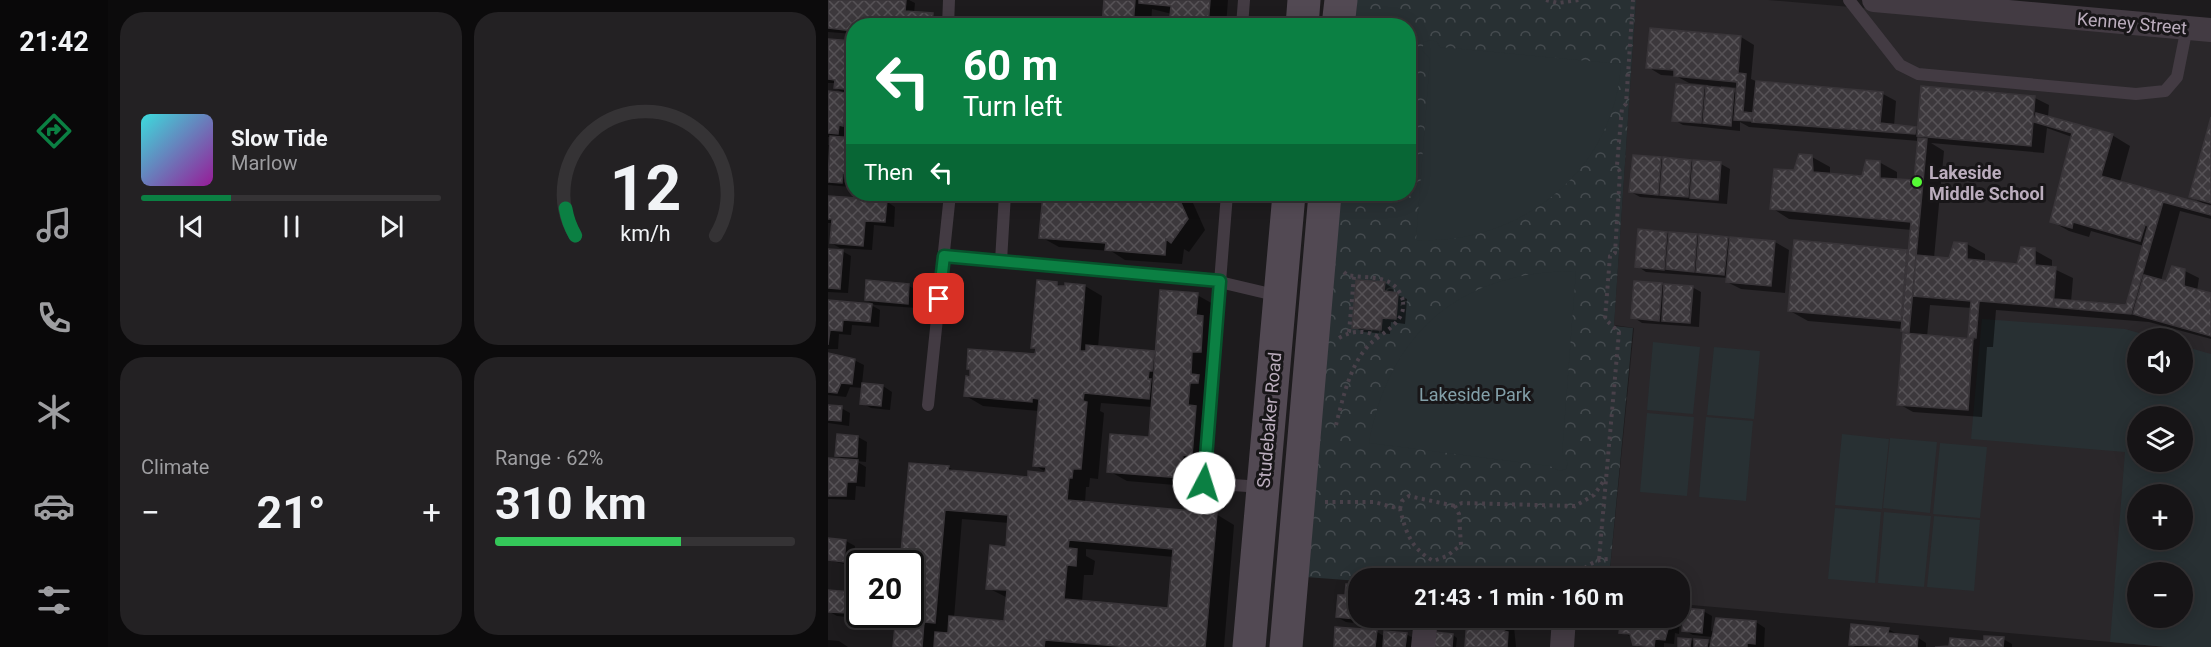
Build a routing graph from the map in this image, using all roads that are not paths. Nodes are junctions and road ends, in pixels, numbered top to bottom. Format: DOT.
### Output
graph roads {
  1 [pos="949,0"];
  2 [pos="1244,0"];
  3 [pos="1304,0"];
  4 [pos="1341,0"];
  5 [pos="1849,0"];
  6 [pos="1874,0"];
  7 [pos="2099,10"];
  8 [pos="948,18"];
  9 [pos="1243,18"];
  10 [pos="1303,18"];
  11 [pos="1339,18"];
  12 [pos="2187,27"];
  13 [pos="2211,30"];
  14 [pos="949,201"];
  15 [pos="1005,201"];
  16 [pos="1226,201"];
  17 [pos="1288,201"];
  18 [pos="1323,201"];
  19 [pos="944,256"];
  20 [pos="1001,261"];
  21 [pos="1220,281"];
  22 [pos="1280,296"];
  23 [pos="928,405"];
  24 [pos="1263,488"];
  25 [pos="1425,628"];
  26 [pos="1563,628"];
  27 [pos="1249,647"];
  28 [pos="1286,647"];
  29 [pos="1423,647"];
  30 [pos="1562,647"];
  1 -- 8 [label="lane"];
  2 -- 9 [label="lane"];
  3 -- 10 [label="main road"];
  4 -- 11 [label="main road"];
  5 -- 12 [label="lane"];
  6 -- 7 [label="street, Kenney Street"];
  7 -- 12 [label="street, Kenney Street"];
  12 -- 13 [label="street, Kenney Street"];
  14 -- 19 [label="lane"];
  15 -- 20 [label="lane"];
  16 -- 21 [label="lane"];
  17 -- 22 [label="main road, Studebaker Road"];
  18 -- 28 [label="main road, Studebaker Road"];
  19 -- 20 [label="lane"];
  19 -- 23 [label="lane"];
  20 -- 21 [label="lane"];
  21 -- 22 [label="lane"];
  21 -- 24 [label="lane"];
  22 -- 24 [label="main road, Studebaker Road"];
  24 -- 27 [label="main road, Studebaker Road"];
  25 -- 29 [label="street"];
  26 -- 30 [label="street"];
}
